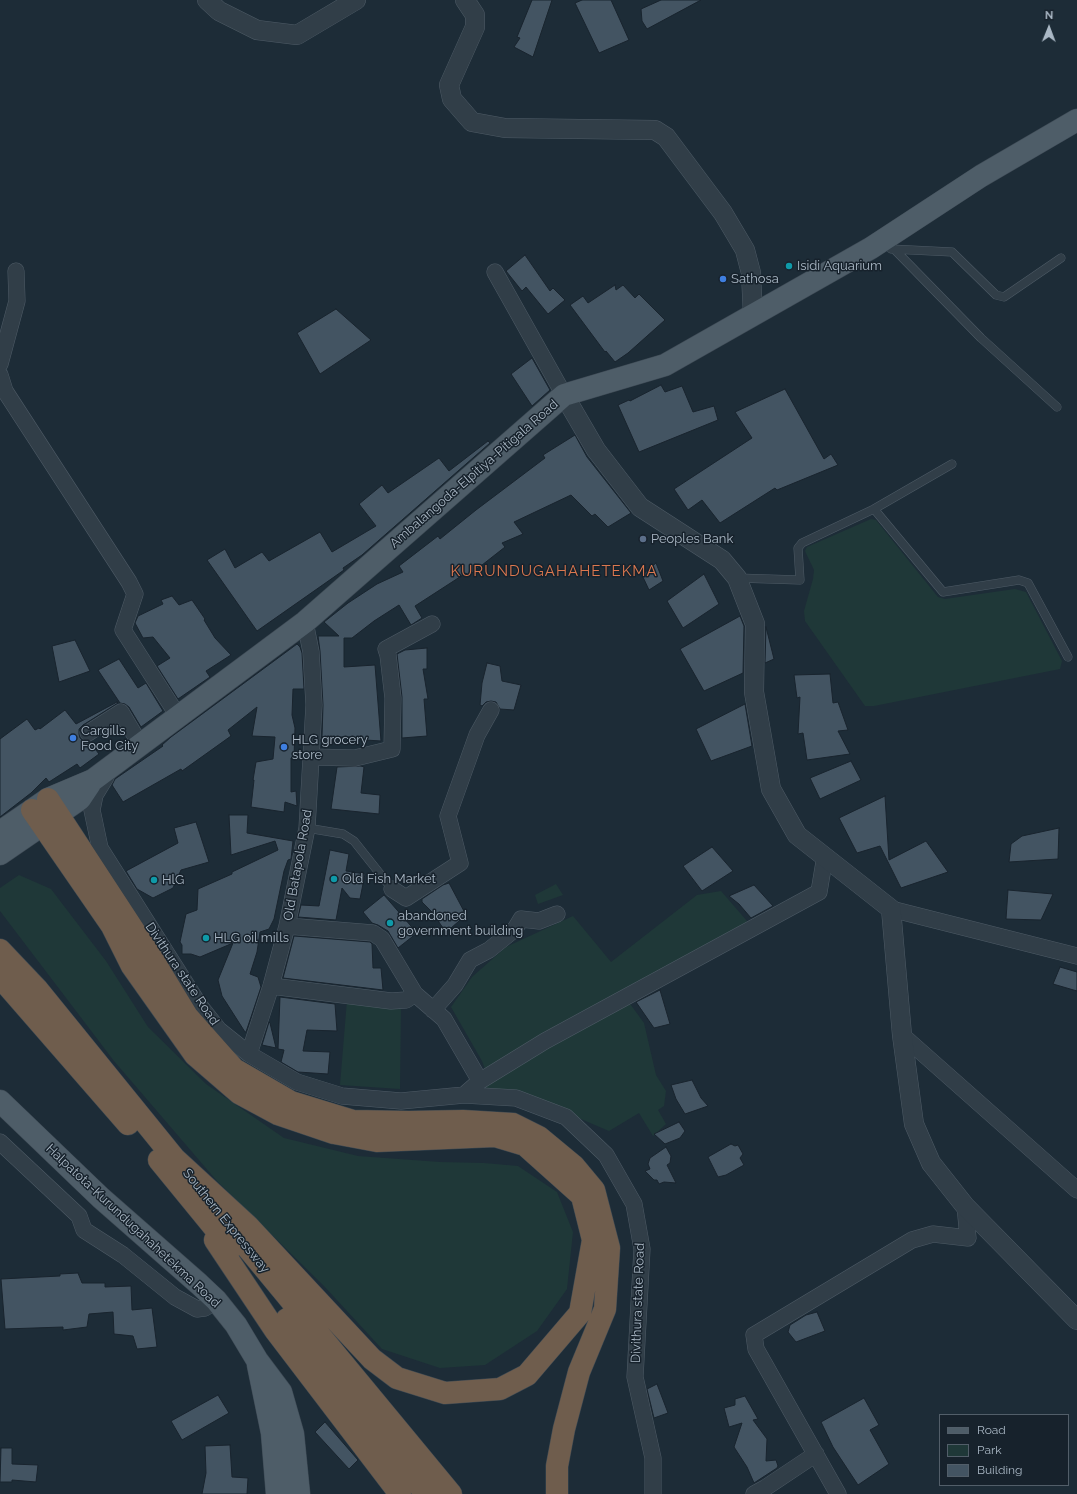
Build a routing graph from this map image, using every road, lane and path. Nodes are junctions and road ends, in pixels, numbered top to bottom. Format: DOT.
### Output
graph roads {
  1 [pos="207,0"];
  2 [pos="356,0"];
  3 [pos="465,0"];
  4 [pos="1077,120"];
  5 [pos="871,248"];
  6 [pos="894,249"];
  7 [pos="1061,258"];
  8 [pos="16,271"];
  9 [pos="495,272"];
  10 [pos="753,316"];
  11 [pos="0,364"];
  12 [pos="0,375"];
  13 [pos="564,395"];
  14 [pos="1057,407"];
  15 [pos="952,464"];
  16 [pos="874,509"];
  17 [pos="736,578"];
  18 [pos="305,622"];
  19 [pos="432,624"];
  20 [pos="1068,657"];
  21 [pos="491,710"];
  22 [pos="178,716"];
  23 [pos="88,733"];
  24 [pos="140,744"];
  25 [pos="311,756"];
  26 [pos="114,764"];
  27 [pos="45,812"];
  28 [pos="307,828"];
  29 [pos="0,832"];
  30 [pos="0,854"];
  31 [pos="825,856"];
  32 [pos="392,890"];
  33 [pos="891,909"];
  34 [pos="557,914"];
  35 [pos="287,926"];
  36 [pos="0,950"];
  37 [pos="1077,956"];
  38 [pos="0,976"];
  39 [pos="271,986"];
  40 [pos="415,994"];
  41 [pos="433,1010"];
  42 [pos="902,1035"];
  43 [pos="249,1054"];
  44 [pos="480,1081"];
  45 [pos="464,1095"];
  46 [pos="0,1102"];
  47 [pos="0,1142"];
  48 [pos="171,1164"];
  49 [pos="1077,1190"];
  50 [pos="965,1206"];
  51 [pos="216,1300"];
  52 [pos="1077,1320"];
  53 [pos="257,1360"];
  54 [pos="816,1454"];
  55 [pos="277,1494"];
  56 [pos="299,1494"];
  57 [pos="400,1494"];
  58 [pos="426,1494"];
  59 [pos="450,1494"];
  60 [pos="557,1494"];
  61 [pos="653,1494"];
  62 [pos="754,1494"];
  63 [pos="838,1494"];
  1 -- 2 [label="street"];
  3 -- 10 [label="street"];
  4 -- 5 [label="main road, Ambalangoda-Elpitiya-Pitigala Road"];
  5 -- 6 [label="lane"];
  5 -- 10 [label="main road, Ambalangoda-Elpitiya-Pitigala Road"];
  6 -- 7 [label="lane"];
  6 -- 14 [label="lane"];
  8 -- 11 [label="street"];
  9 -- 13 [label="street"];
  10 -- 13 [label="main road, Ambalangoda-Elpitiya-Pitigala Road"];
  12 -- 22 [label="street"];
  13 -- 17 [label="street"];
  13 -- 18 [label="main road, Ambalangoda-Elpitiya-Pitigala Road"];
  15 -- 16 [label="lane"];
  16 -- 17 [label="lane"];
  16 -- 20 [label="lane"];
  17 -- 31 [label="street"];
  18 -- 22 [label="main road, Ambalangoda-Elpitiya-Pitigala Road"];
  18 -- 25 [label="street, Old Batapola Road"];
  19 -- 25 [label="street"];
  21 -- 32 [label="street"];
  22 -- 24 [label="main road, Ambalangoda-Elpitiya-Pitigala Road"];
  23 -- 24 [label="street"];
  24 -- 26 [label="main road, Ambalangoda-Elpitiya-Pitigala Road"];
  25 -- 28 [label="street, Old Batapola Road"];
  26 -- 27 [label="main road, Ambalangoda-Elpitiya-Pitigala Road"];
  26 -- 43 [label="street, Divithura state Road"];
  27 -- 29 [label="main road, Ambalangoda-Elpitiya-Pitigala Road"];
  27 -- 30 [label="main road, Ambalangoda-Elpitiya-Pitigala Road"];
  27 -- 48 [label="highway"];
  27 -- 60 [label="highway"];
  28 -- 32 [label="lane"];
  28 -- 35 [label="street, Old Batapola Road"];
  31 -- 33 [label="street"];
  31 -- 44 [label="street"];
  33 -- 37 [label="street"];
  33 -- 42 [label="street"];
  34 -- 41 [label="street"];
  35 -- 39 [label="street, Old Batapola Road"];
  35 -- 40 [label="street"];
  36 -- 48 [label="highway, Southern Expressway"];
  38 -- 48 [label="highway, Southern Expressway"];
  39 -- 40 [label="street"];
  39 -- 43 [label="street, Old Batapola Road"];
  40 -- 41 [label="street"];
  41 -- 44 [label="street"];
  42 -- 49 [label="street"];
  42 -- 50 [label="street"];
  43 -- 45 [label="street, Divithura state Road"];
  44 -- 45 [label="street"];
  45 -- 61 [label="street, Divithura state Road"];
  46 -- 51 [label="main road, Halpatota-Kurundugahahetekma Road"];
  47 -- 51 [label="street"];
  48 -- 57 [label="highway"];
  48 -- 58 [label="highway, Southern Expressway"];
  48 -- 59 [label="highway, Southern Expressway"];
  50 -- 52 [label="street"];
  50 -- 54 [label="street"];
  51 -- 53 [label="main road, Halpatota-Kurundugahahetekma Road"];
  53 -- 55 [label="main road, Halpatota-Kurundugahahetekma Road"];
  53 -- 56 [label="main road, Halpatota-Kurundugahahetekma Road"];
  54 -- 62 [label="street"];
  54 -- 63 [label="street"];
}
